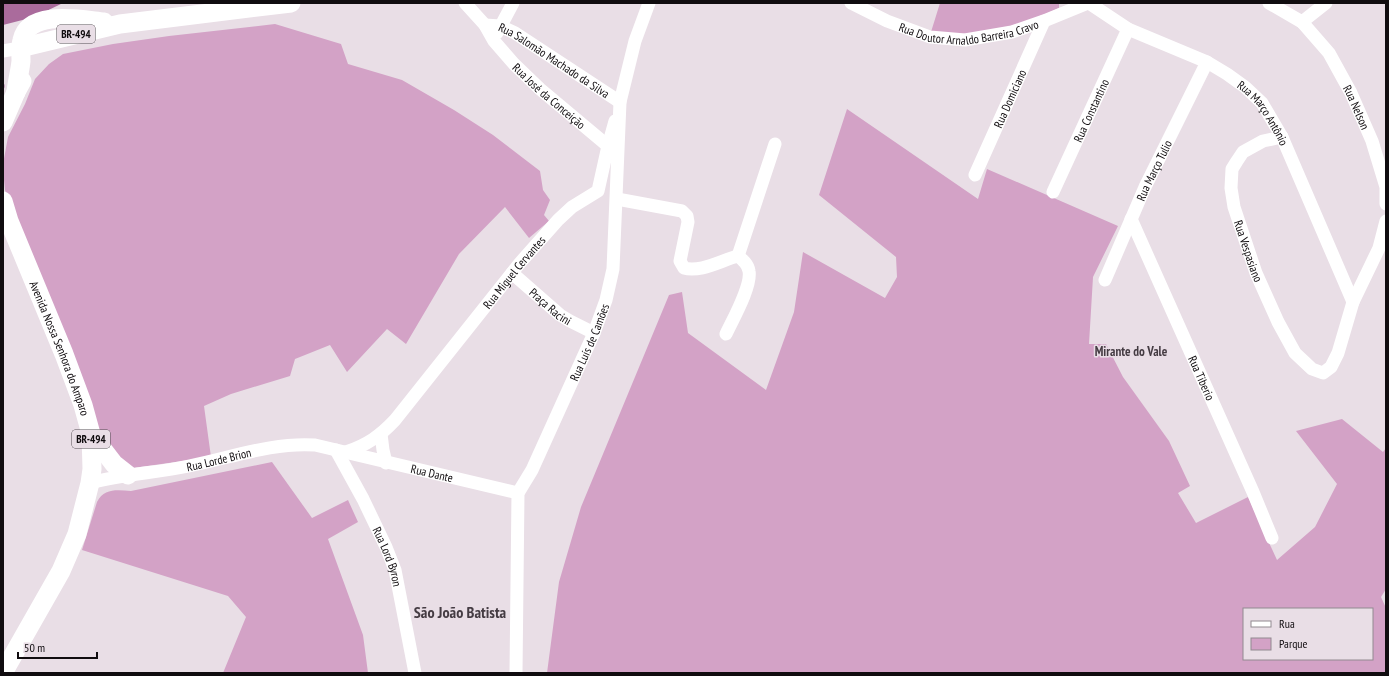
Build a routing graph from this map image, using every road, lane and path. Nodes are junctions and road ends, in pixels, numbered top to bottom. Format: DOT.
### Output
graph roads {
  1 [pos="291,3"];
  2 [pos="464,3"];
  3 [pos="513,3"];
  4 [pos="649,3"];
  5 [pos="851,3"];
  6 [pos="1089,3"];
  7 [pos="1270,3"];
  8 [pos="1326,3"];
  9 [pos="217,7"];
  10 [pos="1044,21"];
  11 [pos="1302,22"];
  12 [pos="120,24"];
  13 [pos="485,25"];
  14 [pos="500,26"];
  15 [pos="1128,29"];
  16 [pos="494,41"];
  17 [pos="19,53"];
  18 [pos="1207,62"];
  19 [pos="620,102"];
  20 [pos="3,122"];
  21 [pos="1282,137"];
  22 [pos="775,144"];
  23 [pos="608,146"];
  24 [pos="975,175"];
  25 [pos="1053,192"];
  26 [pos="617,199"];
  27 [pos="3,201"];
  28 [pos="1386,204"];
  29 [pos="1131,219"];
  30 [pos="1386,221"];
  31 [pos="738,256"];
  32 [pos="512,273"];
  33 [pos="1105,280"];
  34 [pos="1353,302"];
  35 [pos="594,333"];
  36 [pos="726,334"];
  37 [pos="91,434"];
  38 [pos="381,434"];
  39 [pos="341,451"];
  40 [pos="386,462"];
  41 [pos="128,475"];
  42 [pos="90,483"];
  43 [pos="518,494"];
  44 [pos="1272,538"];
  45 [pos="3,673"];
  46 [pos="415,673"];
  47 [pos="516,673"];
  1 -- 9 [label="highway, BR-494"];
  2 -- 13 [label="street, Rua Salomão Machado da Silva"];
  3 -- 14 [label="street"];
  4 -- 19 [label="street, Rua Luís de Camões"];
  5 -- 10 [label="street, Rua Doutor Arnaldo Barreira Cravo"];
  6 -- 10 [label="street, Rua Doutor Arnaldo Barreira Cravo"];
  6 -- 15 [label="street, Rua Março Antônio"];
  7 -- 11 [label="street"];
  8 -- 11 [label="street"];
  9 -- 12 [label="highway, BR-494"];
  10 -- 24 [label="street, Rua Domiciano"];
  11 -- 28 [label="street, Rua Nelson"];
  12 -- 17 [label="highway, BR-494"];
  12 -- 17 [label="highway"];
  13 -- 14 [label="street, Rua Salomão Machado da Silva"];
  13 -- 16 [label="street, Rua Salomão Machado da Silva"];
  14 -- 16 [label="street"];
  14 -- 19 [label="street, Rua Salomão Machado da Silva"];
  15 -- 18 [label="street, Rua Março Antônio"];
  15 -- 25 [label="street, Rua Constantino"];
  16 -- 23 [label="street, Rua José da Conceição"];
  17 -- 20 [label="highway"];
  18 -- 21 [label="street, Rua Março Antônio"];
  18 -- 29 [label="street, Rua Março Tulio"];
  19 -- 23 [label="street, Rua Miguel Cervantes"];
  19 -- 26 [label="street, Rua Luís de Camões"];
  21 -- 34 [label="street, Rua Março Antônio"];
  21 -- 34 [label="street, Rua Vespasiano"];
  22 -- 31 [label="street"];
  23 -- 32 [label="street, Rua Miguel Cervantes"];
  26 -- 31 [label="street"];
  26 -- 35 [label="street, Rua Luís de Camões"];
  27 -- 37 [label="highway, Avenida Nossa Senhora do Amparo / BR-494"];
  29 -- 33 [label="street, Rua Março Tulio"];
  29 -- 44 [label="street, Rua Tiberio"];
  30 -- 34 [label="street"];
  31 -- 36 [label="street"];
  32 -- 35 [label="street, Praça Racini"];
  32 -- 38 [label="street, Rua Miguel Cervantes"];
  35 -- 43 [label="street, Rua Luís de Camões"];
  37 -- 41 [label="highway"];
  37 -- 42 [label="highway, Avenida Nossa Senhora do Amparo / BR-494"];
  38 -- 39 [label="street, Rua Miguel Cervantes"];
  38 -- 40 [label="street"];
  39 -- 40 [label="street, Rua Dante"];
  39 -- 41 [label="street, Rua Lorde Brion"];
  39 -- 46 [label="street, Rua Lord Byron"];
  40 -- 43 [label="street, Rua Dante"];
  41 -- 42 [label="street, Rua Lorde Brion"];
  42 -- 45 [label="highway, Avenida Nossa Senhora do Amparo / BR-494"];
  43 -- 47 [label="street, Rua Luís de Camões"];
}
